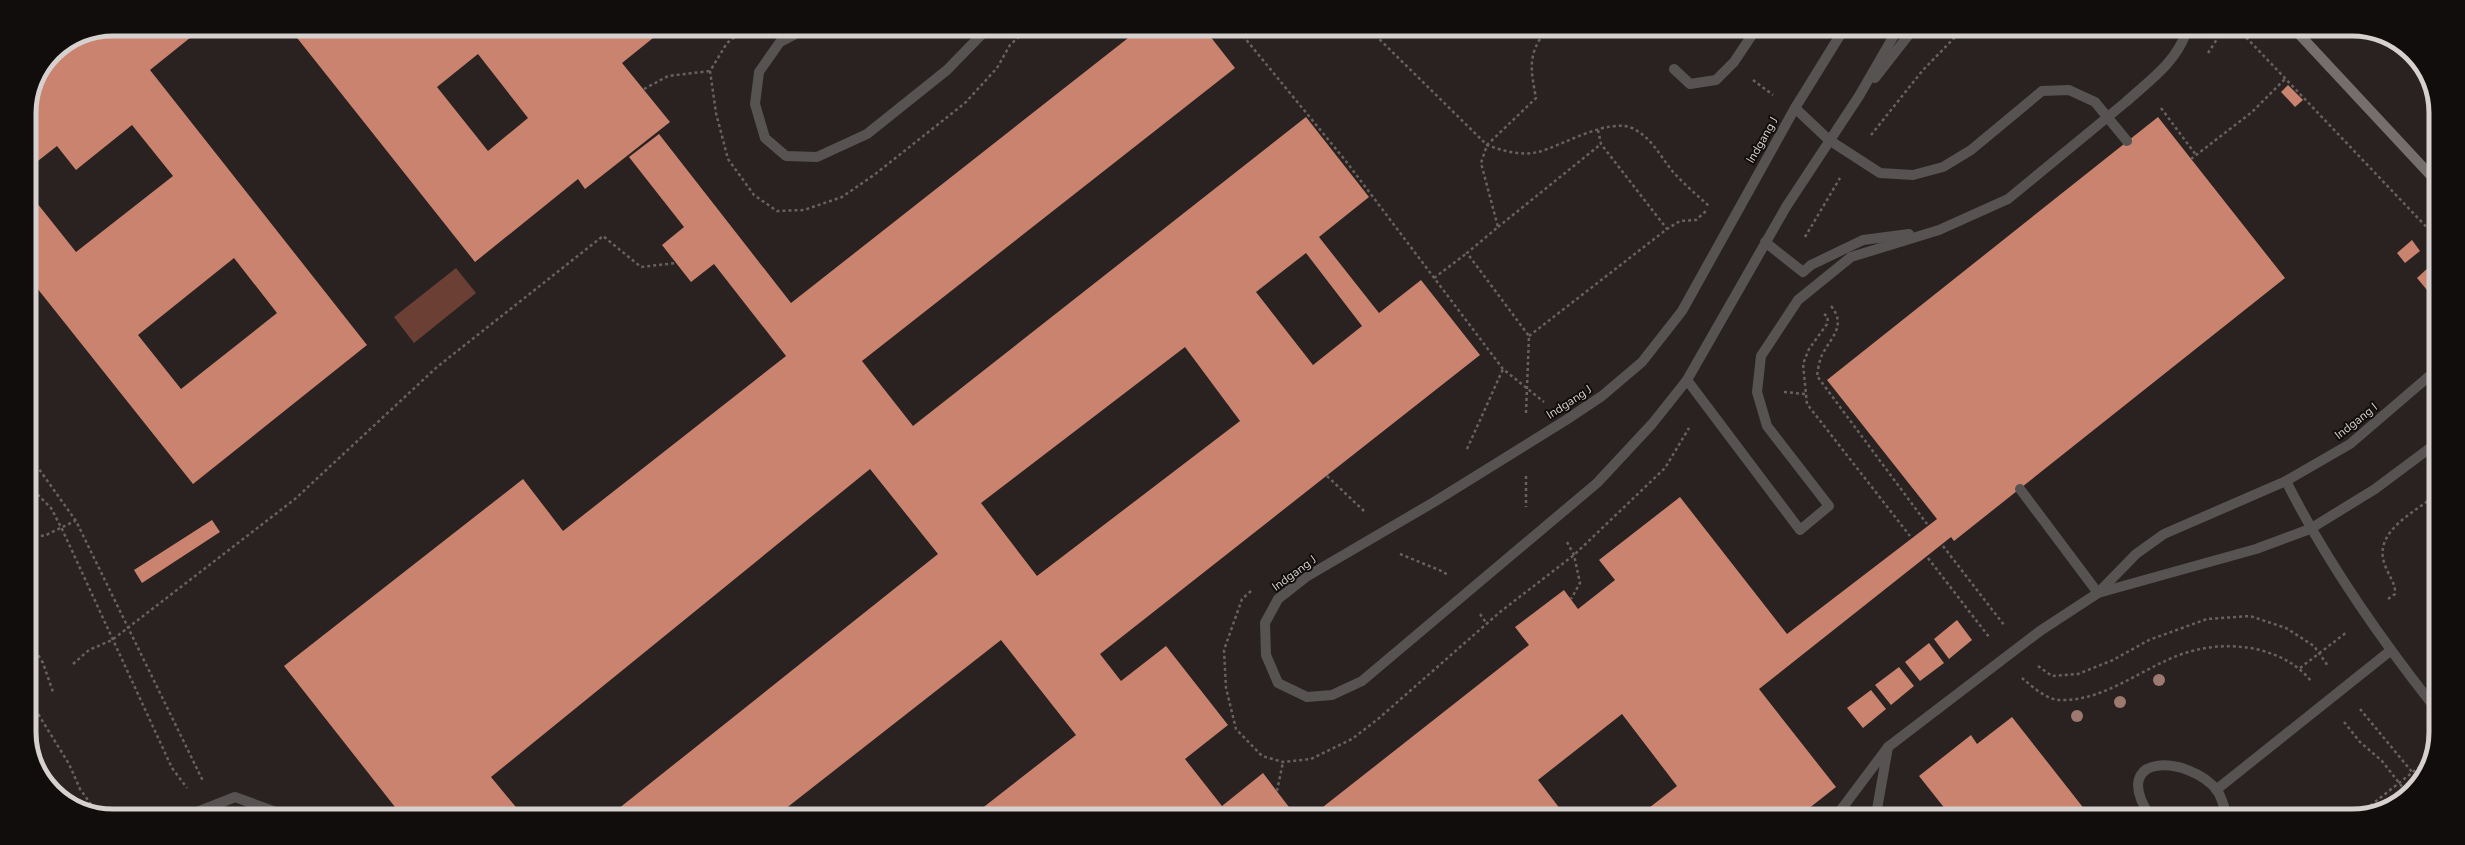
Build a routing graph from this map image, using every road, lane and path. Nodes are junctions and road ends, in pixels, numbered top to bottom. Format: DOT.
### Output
graph roads {
  1 [pos="792,36"];
  2 [pos="980,36"];
  3 [pos="1243,36"];
  4 [pos="1376,36"];
  5 [pos="1542,36"];
  6 [pos="1751,36"];
  7 [pos="1840,36"];
  8 [pos="1894,36"];
  9 [pos="1908,36"];
  10 [pos="1956,36"];
  11 [pos="2185,36"];
  12 [pos="2219,36"];
  13 [pos="2245,36"];
  14 [pos="2301,36"];
  15 [pos="2204,59"];
  16 [pos="1734,62"];
  17 [pos="1674,69"];
  18 [pos="710,71"];
  19 [pos="2286,78"];
  20 [pos="644,89"];
  21 [pos="1859,96"];
  22 [pos="2165,104"];
  23 [pos="1795,108"];
  24 [pos="1598,130"];
  25 [pos="1829,140"];
  26 [pos="2127,141"];
  27 [pos="1487,144"];
  28 [pos="1601,144"];
  29 [pos="2196,155"];
  30 [pos="1853,156"];
  31 [pos="2191,159"];
  32 [pos="2429,174"];
  33 [pos="1710,207"];
  34 [pos="1696,220"];
  35 [pos="1731,225"];
  36 [pos="1498,227"];
  37 [pos="1667,230"];
  38 [pos="1938,230"];
  39 [pos="2429,230"];
  40 [pos="1722,240"];
  41 [pos="1765,242"];
  42 [pos="1467,253"];
  43 [pos="1791,261"];
  44 [pos="676,263"];
  45 [pos="1434,278"];
  46 [pos="1814,285"];
  47 [pos="1802,297"];
  48 [pos="1529,336"];
  49 [pos="1503,369"];
  50 [pos="2429,376"];
  51 [pos="1687,380"];
  52 [pos="1527,388"];
  53 [pos="1703,403"];
  54 [pos="1566,420"];
  55 [pos="1525,446"];
  56 [pos="2429,449"];
  57 [pos="1465,455"];
  58 [pos="36,465"];
  59 [pos="1327,476"];
  60 [pos="2286,481"];
  61 [pos="2020,489"];
  62 [pos="36,493"];
  63 [pos="1371,507"];
  64 [pos="1364,511"];
  65 [pos="1358,514"];
  66 [pos="1554,519"];
  67 [pos="76,521"];
  68 [pos="1927,524"];
  69 [pos="62,528"];
  70 [pos="2310,529"];
  71 [pos="36,535"];
  72 [pos="1910,536"];
  73 [pos="1368,540"];
  74 [pos="1528,542"];
  75 [pos="1943,546"];
  76 [pos="1574,556"];
  77 [pos="1928,558"];
  78 [pos="1253,589"];
  79 [pos="2098,593"];
  80 [pos="1465,595"];
  81 [pos="1570,599"];
  82 [pos="1487,624"];
  83 [pos="127,628"];
  84 [pos="112,640"];
  85 [pos="2021,646"];
  86 [pos="2390,651"];
  87 [pos="36,652"];
  88 [pos="2006,658"];
  89 [pos="73,664"];
  90 [pos="2344,690"];
  91 [pos="53,692"];
  92 [pos="2429,700"];
  93 [pos="2328,702"];
  94 [pos="36,710"];
  95 [pos="1888,747"];
  96 [pos="1283,762"];
  97 [pos="2422,765"];
  98 [pos="2412,772"];
  99 [pos="2415,776"];
  100 [pos="2399,783"];
  101 [pos="186,787"];
  102 [pos="2403,789"];
  103 [pos="2216,790"];
  104 [pos="1277,791"];
  105 [pos="215,804"];
  106 [pos="92,806"];
  107 [pos="2368,808"];
  108 [pos="204,809"];
  109 [pos="268,809"];
  110 [pos="1842,809"];
  111 [pos="1877,809"];
  112 [pos="2146,809"];
  113 [pos="2224,809"];
  1 -- 2 [label="lane"];
  3 -- 45 [label="path"];
  4 -- 27 [label="path"];
  5 -- 27 [label="path"];
  6 -- 16 [label="lane"];
  7 -- 23 [label="lane, Indgang J"];
  8 -- 21 [label="lane"];
  9 -- 21 [label="lane"];
  10 -- 30 [label="path"];
  11 -- 38 [label="lane, bridge"];
  12 -- 15 [label="path"];
  13 -- 19 [label="path"];
  14 -- 32 [label="street"];
  16 -- 17 [label="lane"];
  16 -- 23 [label="path"];
  18 -- 20 [label="path"];
  19 -- 29 [label="path"];
  19 -- 39 [label="path"];
  21 -- 25 [label="lane, Indgang J"];
  22 -- 29 [label="path"];
  23 -- 25 [label="lane"];
  23 -- 35 [label="lane, Indgang J"];
  24 -- 27 [label="path"];
  24 -- 28 [label="path"];
  24 -- 33 [label="path"];
  25 -- 30 [label="lane"];
  25 -- 41 [label="lane, Indgang J"];
  26 -- 30 [label="lane"];
  27 -- 36 [label="path"];
  28 -- 36 [label="path"];
  28 -- 37 [label="path"];
  29 -- 31 [label="path"];
  30 -- 43 [label="path"];
  33 -- 34 [label="path"];
  33 -- 35 [label="path"];
  34 -- 37 [label="path"];
  34 -- 40 [label="path"];
  35 -- 40 [label="lane, Indgang J"];
  36 -- 42 [label="path"];
  37 -- 48 [label="path"];
  38 -- 43 [label="lane"];
  38 -- 46 [label="lane"];
  40 -- 54 [label="lane, Indgang J"];
  41 -- 43 [label="lane"];
  41 -- 51 [label="lane, Indgang J"];
  42 -- 45 [label="path"];
  42 -- 48 [label="path"];
  44 -- 83 [label="path"];
  45 -- 49 [label="path"];
  46 -- 47 [label="lane"];
  46 -- 68 [label="path"];
  47 -- 53 [label="lane"];
  47 -- 72 [label="path"];
  48 -- 52 [label="path"];
  49 -- 52 [label="path"];
  49 -- 57 [label="path"];
  50 -- 60 [label="lane, Indgang I"];
  51 -- 53 [label="lane"];
  51 -- 66 [label="lane, Indgang J"];
  52 -- 54 [label="path"];
  52 -- 55 [label="path"];
  53 -- 76 [label="path"];
  54 -- 55 [label="lane, Indgang J"];
  55 -- 73 [label="lane, Indgang J"];
  55 -- 74 [label="path"];
  56 -- 70 [label="lane"];
  58 -- 67 [label="path"];
  59 -- 64 [label="path"];
  60 -- 70 [label="lane"];
  60 -- 79 [label="lane, Indgang I"];
  61 -- 79 [label="lane"];
  62 -- 69 [label="path"];
  63 -- 64 [label="path"];
  64 -- 65 [label="path"];
  66 -- 74 [label="lane, Indgang J"];
  66 -- 76 [label="path"];
  67 -- 69 [label="path"];
  67 -- 83 [label="path"];
  69 -- 71 [label="path"];
  69 -- 84 [label="path"];
  70 -- 79 [label="lane"];
  70 -- 86 [label="lane"];
  73 -- 80 [label="path"];
  73 -- 80 [label="lane, Indgang J"];
  74 -- 80 [label="lane, Indgang J"];
  75 -- 85 [label="path"];
  76 -- 81 [label="path"];
  76 -- 82 [label="path"];
  77 -- 88 [label="path"];
  78 -- 96 [label="path"];
  79 -- 85 [label="lane"];
  80 -- 82 [label="path"];
  82 -- 96 [label="path"];
  83 -- 84 [label="path"];
  83 -- 105 [label="path"];
  84 -- 89 [label="path"];
  84 -- 101 [label="path"];
  85 -- 88 [label="lane"];
  85 -- 90 [label="path"];
  86 -- 90 [label="lane"];
  86 -- 92 [label="lane"];
  87 -- 91 [label="path"];
  88 -- 93 [label="path"];
  88 -- 95 [label="lane"];
  90 -- 93 [label="lane"];
  90 -- 98 [label="path"];
  93 -- 100 [label="path"];
  93 -- 103 [label="lane"];
  94 -- 106 [label="path"];
  95 -- 110 [label="lane"];
  95 -- 111 [label="lane"];
  96 -- 104 [label="path"];
  97 -- 98 [label="path"];
  98 -- 99 [label="path"];
  98 -- 100 [label="path"];
  100 -- 102 [label="path"];
  100 -- 107 [label="path"];
  103 -- 112 [label="lane"];
  103 -- 113 [label="lane"];
  105 -- 108 [label="lane"];
  105 -- 109 [label="lane"];
}
